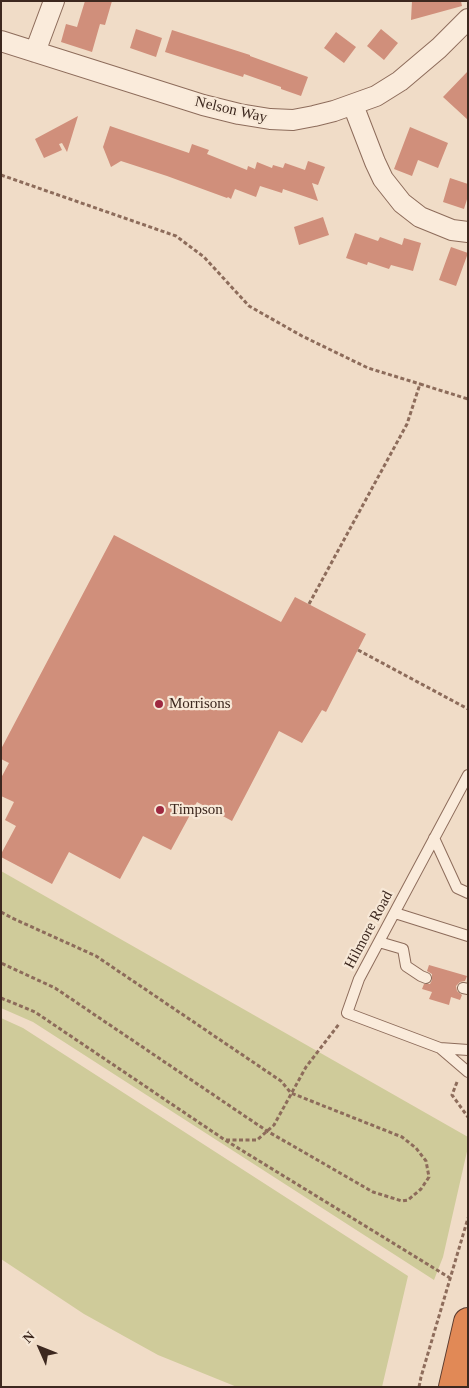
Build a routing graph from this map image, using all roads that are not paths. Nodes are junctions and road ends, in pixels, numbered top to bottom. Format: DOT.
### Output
graph roads {
  1 [pos="54,1"];
  2 [pos="468,19"];
  3 [pos="1,41"];
  4 [pos="35,52"];
  5 [pos="353,105"];
  6 [pos="468,232"];
  7 [pos="468,775"];
  8 [pos="434,838"];
  9 [pos="468,893"];
  10 [pos="394,913"];
  11 [pos="468,936"];
  12 [pos="378,942"];
  13 [pos="426,978"];
  14 [pos="440,1048"];
  15 [pos="468,1050"];
  16 [pos="468,1072"];
  17 [pos="468,1322"];
  18 [pos="453,1387"];
  1 -- 4 [label="street"];
  2 -- 5 [label="street, Nelson Way"];
  3 -- 4 [label="street, Nelson Way"];
  4 -- 5 [label="street, Nelson Way"];
  5 -- 6 [label="street"];
  7 -- 8 [label="lane, Hilmore Road"];
  8 -- 9 [label="lane"];
  8 -- 10 [label="lane, Hilmore Road"];
  10 -- 11 [label="lane"];
  10 -- 12 [label="lane, Hilmore Road"];
  12 -- 13 [label="lane"];
  12 -- 14 [label="lane, Hilmore Road"];
  14 -- 15 [label="lane"];
  14 -- 16 [label="lane"];
  17 -- 18 [label="highway"];
}
